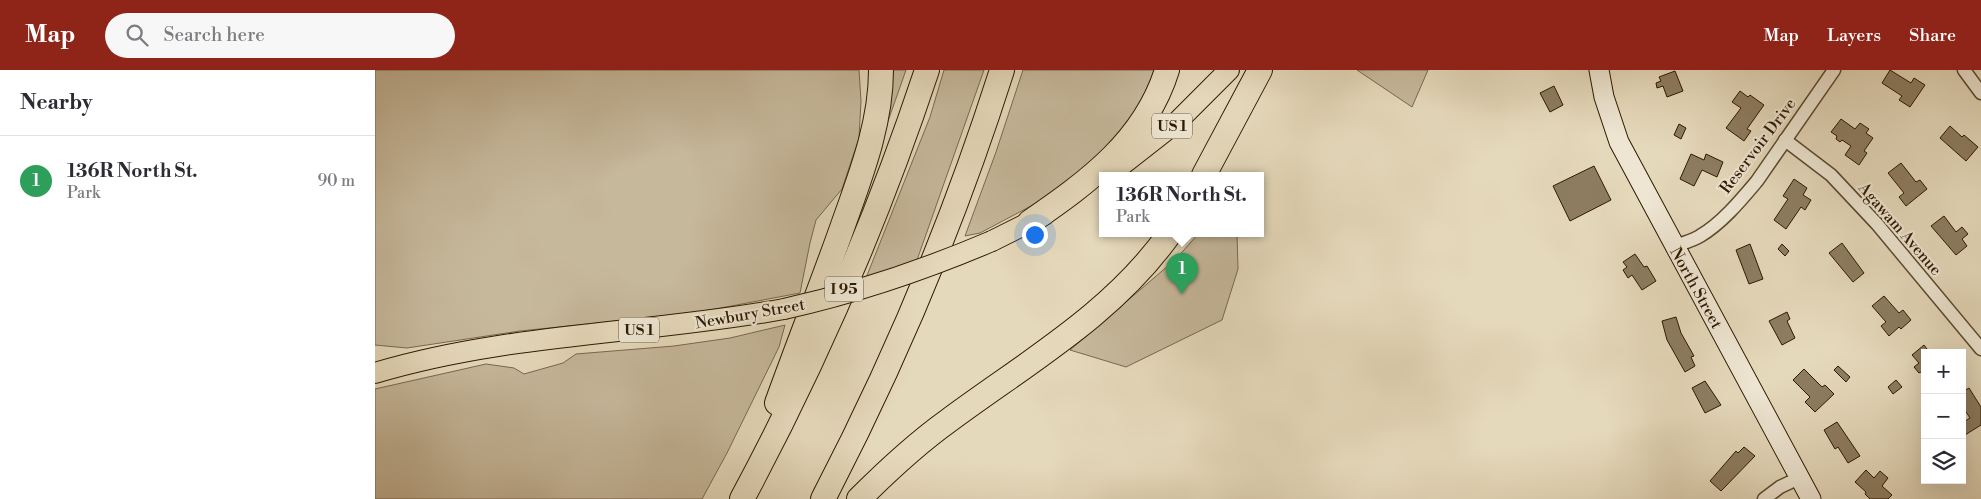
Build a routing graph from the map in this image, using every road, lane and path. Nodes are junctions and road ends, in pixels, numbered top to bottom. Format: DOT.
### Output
graph roads {
  1 [pos="881,70"];
  2 [pos="927,70"];
  3 [pos="1002,70"];
  4 [pos="1167,70"];
  5 [pos="1229,70"];
  6 [pos="1260,70"];
  7 [pos="1599,70"];
  8 [pos="1834,70"];
  9 [pos="1964,70"];
  10 [pos="1981,93"];
  11 [pos="1785,140"];
  12 [pos="1113,172"];
  13 [pos="1206,172"];
  14 [pos="1099,181"];
  15 [pos="1030,222"];
  16 [pos="1167,237"];
  17 [pos="1674,247"];
  18 [pos="494,346"];
  19 [pos="1981,349"];
  20 [pos="375,358"];
  21 [pos="375,373"];
  22 [pos="1799,478"];
  23 [pos="742,499"];
  24 [pos="823,499"];
  25 [pos="859,499"];
  26 [pos="1764,499"];
  27 [pos="1811,499"];
  1 -- 23 [label="highway"];
  2 -- 23 [label="highway, I 95"];
  3 -- 24 [label="highway"];
  4 -- 15 [label="highway"];
  5 -- 12 [label="main road, US 1"];
  6 -- 13 [label="highway"];
  7 -- 17 [label="street, North Street"];
  8 -- 11 [label="street, Reservoir Drive"];
  9 -- 10 [label="street"];
  11 -- 17 [label="street, Reservoir Drive"];
  11 -- 19 [label="street, Agawam Avenue"];
  14 -- 15 [label="main road, Newbury Street / US 1"];
  15 -- 18 [label="main road, Newbury Street / US 1, bridge"];
  16 -- 25 [label="highway"];
  17 -- 22 [label="street, North Street"];
  18 -- 20 [label="main road"];
  18 -- 21 [label="main road, Newbury Street / US 1"];
  22 -- 26 [label="street"];
  22 -- 27 [label="street, North Street"];
}
